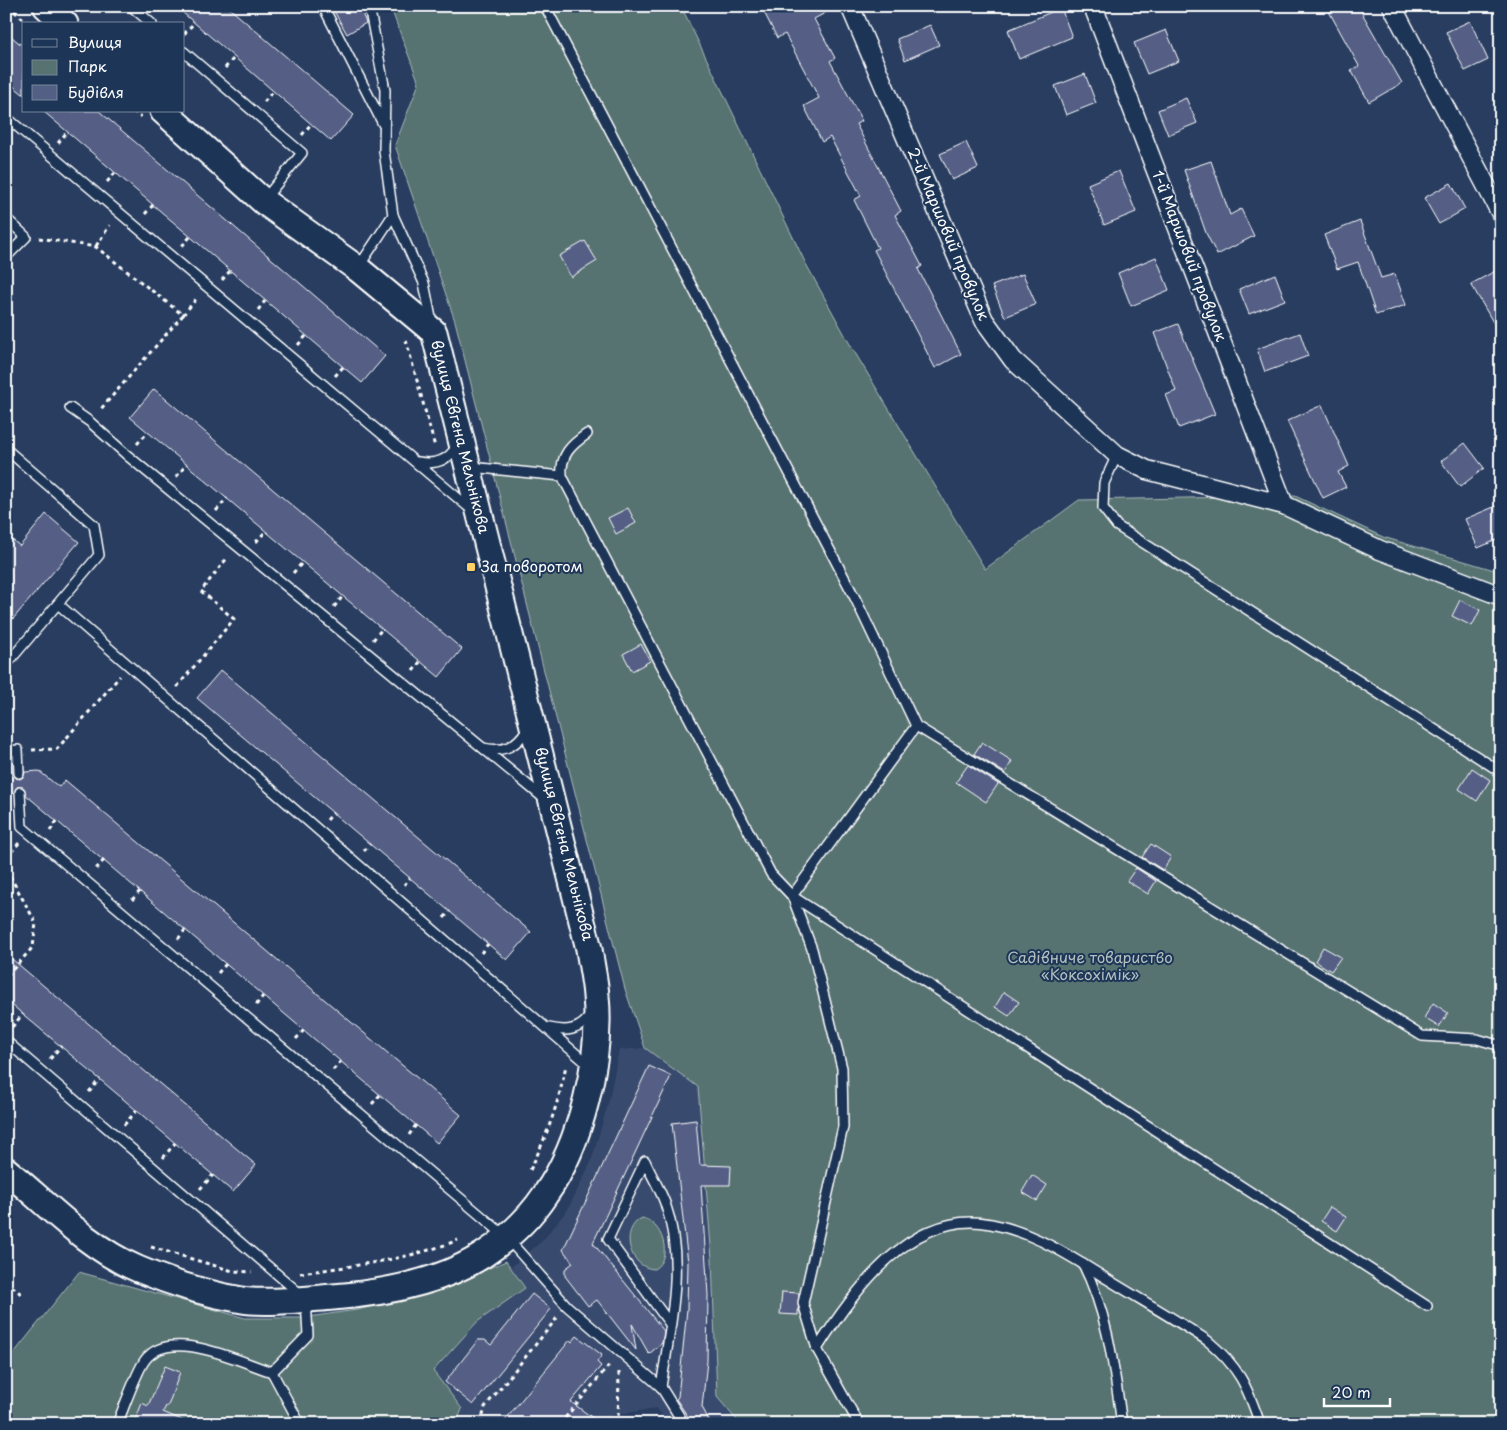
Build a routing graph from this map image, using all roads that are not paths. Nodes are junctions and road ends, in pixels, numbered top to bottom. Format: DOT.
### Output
graph roads {
  1 [pos="46,6"];
  2 [pos="131,6"];
  3 [pos="323,6"];
  4 [pos="369,6"];
  5 [pos="545,6"];
  6 [pos="850,6"];
  7 [pos="1093,6"];
  8 [pos="1392,6"];
  9 [pos="63,22"];
  10 [pos="150,22"];
  11 [pos="185,53"];
  12 [pos="6,117"];
  13 [pos="156,118"];
  14 [pos="384,126"];
  15 [pos="263,201"];
  16 [pos="1501,214"];
  17 [pos="394,216"];
  18 [pos="6,218"];
  19 [pos="6,257"];
  20 [pos="358,269"];
  21 [pos="434,332"];
  22 [pos="70,408"];
  23 [pos="586,434"];
  24 [pos="460,436"];
  25 [pos="6,449"];
  26 [pos="1117,455"];
  27 [pos="415,461"];
  28 [pos="467,467"];
  29 [pos="562,476"];
  30 [pos="1284,505"];
  31 [pos="479,516"];
  32 [pos="1501,596"];
  33 [pos="58,604"];
  34 [pos="6,665"];
  35 [pos="532,713"];
  36 [pos="916,726"];
  37 [pos="481,747"];
  38 [pos="6,751"];
  39 [pos="1501,772"];
  40 [pos="19,773"];
  41 [pos="20,792"];
  42 [pos="555,808"];
  43 [pos="792,896"];
  44 [pos="596,1005"];
  45 [pos="545,1027"];
  46 [pos="6,1041"];
  47 [pos="1501,1046"];
  48 [pos="592,1067"];
  49 [pos="6,1170"];
  50 [pos="497,1230"];
  51 [pos="1083,1264"];
  52 [pos="306,1299"];
  53 [pos="1427,1306"];
  54 [pos="670,1324"];
  55 [pos="816,1349"];
  56 [pos="272,1372"];
  57 [pos="661,1387"];
  58 [pos="117,1424"];
  59 [pos="300,1424"];
  60 [pos="684,1424"];
  61 [pos="859,1424"];
  62 [pos="1122,1424"];
  63 [pos="1260,1424"];
  1 -- 9 [label="street"];
  2 -- 10 [label="lane"];
  3 -- 14 [label="lane"];
  4 -- 14 [label="lane"];
  5 -- 36 [label="lane"];
  6 -- 26 [label="street, 2-й Маршовий провулок"];
  7 -- 30 [label="street, 1-й Маршовий провулок"];
  8 -- 16 [label="street"];
  11 -- 15 [label="lane"];
  12 -- 27 [label="lane"];
  13 -- 15 [label="street, вулиця Євгена Мельнікова"];
  14 -- 17 [label="lane"];
  15 -- 20 [label="street, вулиця Євгена Мельнікова"];
  17 -- 20 [label="lane"];
  17 -- 21 [label="lane"];
  18 -- 19 [label="lane"];
  20 -- 21 [label="street, вулиця Євгена Мельнікова"];
  21 -- 24 [label="street, вулиця Євгена Мельнікова"];
  22 -- 37 [label="lane"];
  23 -- 29 [label="lane"];
  24 -- 27 [label="lane"];
  24 -- 28 [label="street, вулиця Євгена Мельнікова"];
  25 -- 33 [label="lane"];
  26 -- 30 [label="street, 2-й Маршовий провулок"];
  26 -- 39 [label="lane"];
  27 -- 31 [label="lane"];
  28 -- 29 [label="lane"];
  28 -- 31 [label="street, вулиця Євгена Мельнікова"];
  29 -- 43 [label="lane"];
  30 -- 32 [label="street, 2-й Маршовий провулок"];
  31 -- 35 [label="street, вулиця Євгена Мельнікова"];
  33 -- 34 [label="lane"];
  33 -- 45 [label="lane"];
  35 -- 37 [label="lane"];
  35 -- 42 [label="street, вулиця Євгена Мельнікова"];
  36 -- 43 [label="lane"];
  36 -- 47 [label="lane"];
  37 -- 42 [label="lane"];
  38 -- 40 [label="lane"];
  41 -- 50 [label="lane"];
  42 -- 44 [label="street, вулиця Євгена Мельнікова"];
  43 -- 53 [label="lane"];
  43 -- 55 [label="lane"];
  44 -- 45 [label="lane"];
  44 -- 48 [label="street, вулиця Євгена Мельнікова"];
  45 -- 48 [label="lane"];
  46 -- 52 [label="lane"];
  48 -- 50 [label="street, вулиця Євгена Мельнікова"];
  49 -- 52 [label="street, вулиця Євгена Мельнікова"];
  50 -- 52 [label="street, вулиця Євгена Мельнікова"];
  50 -- 57 [label="lane"];
  51 -- 55 [label="lane"];
  51 -- 62 [label="lane"];
  51 -- 63 [label="lane"];
  52 -- 56 [label="lane"];
  54 -- 54 [label="lane"];
  54 -- 57 [label="lane"];
  55 -- 61 [label="lane"];
  56 -- 58 [label="lane"];
  56 -- 59 [label="lane"];
  57 -- 60 [label="lane"];
}
